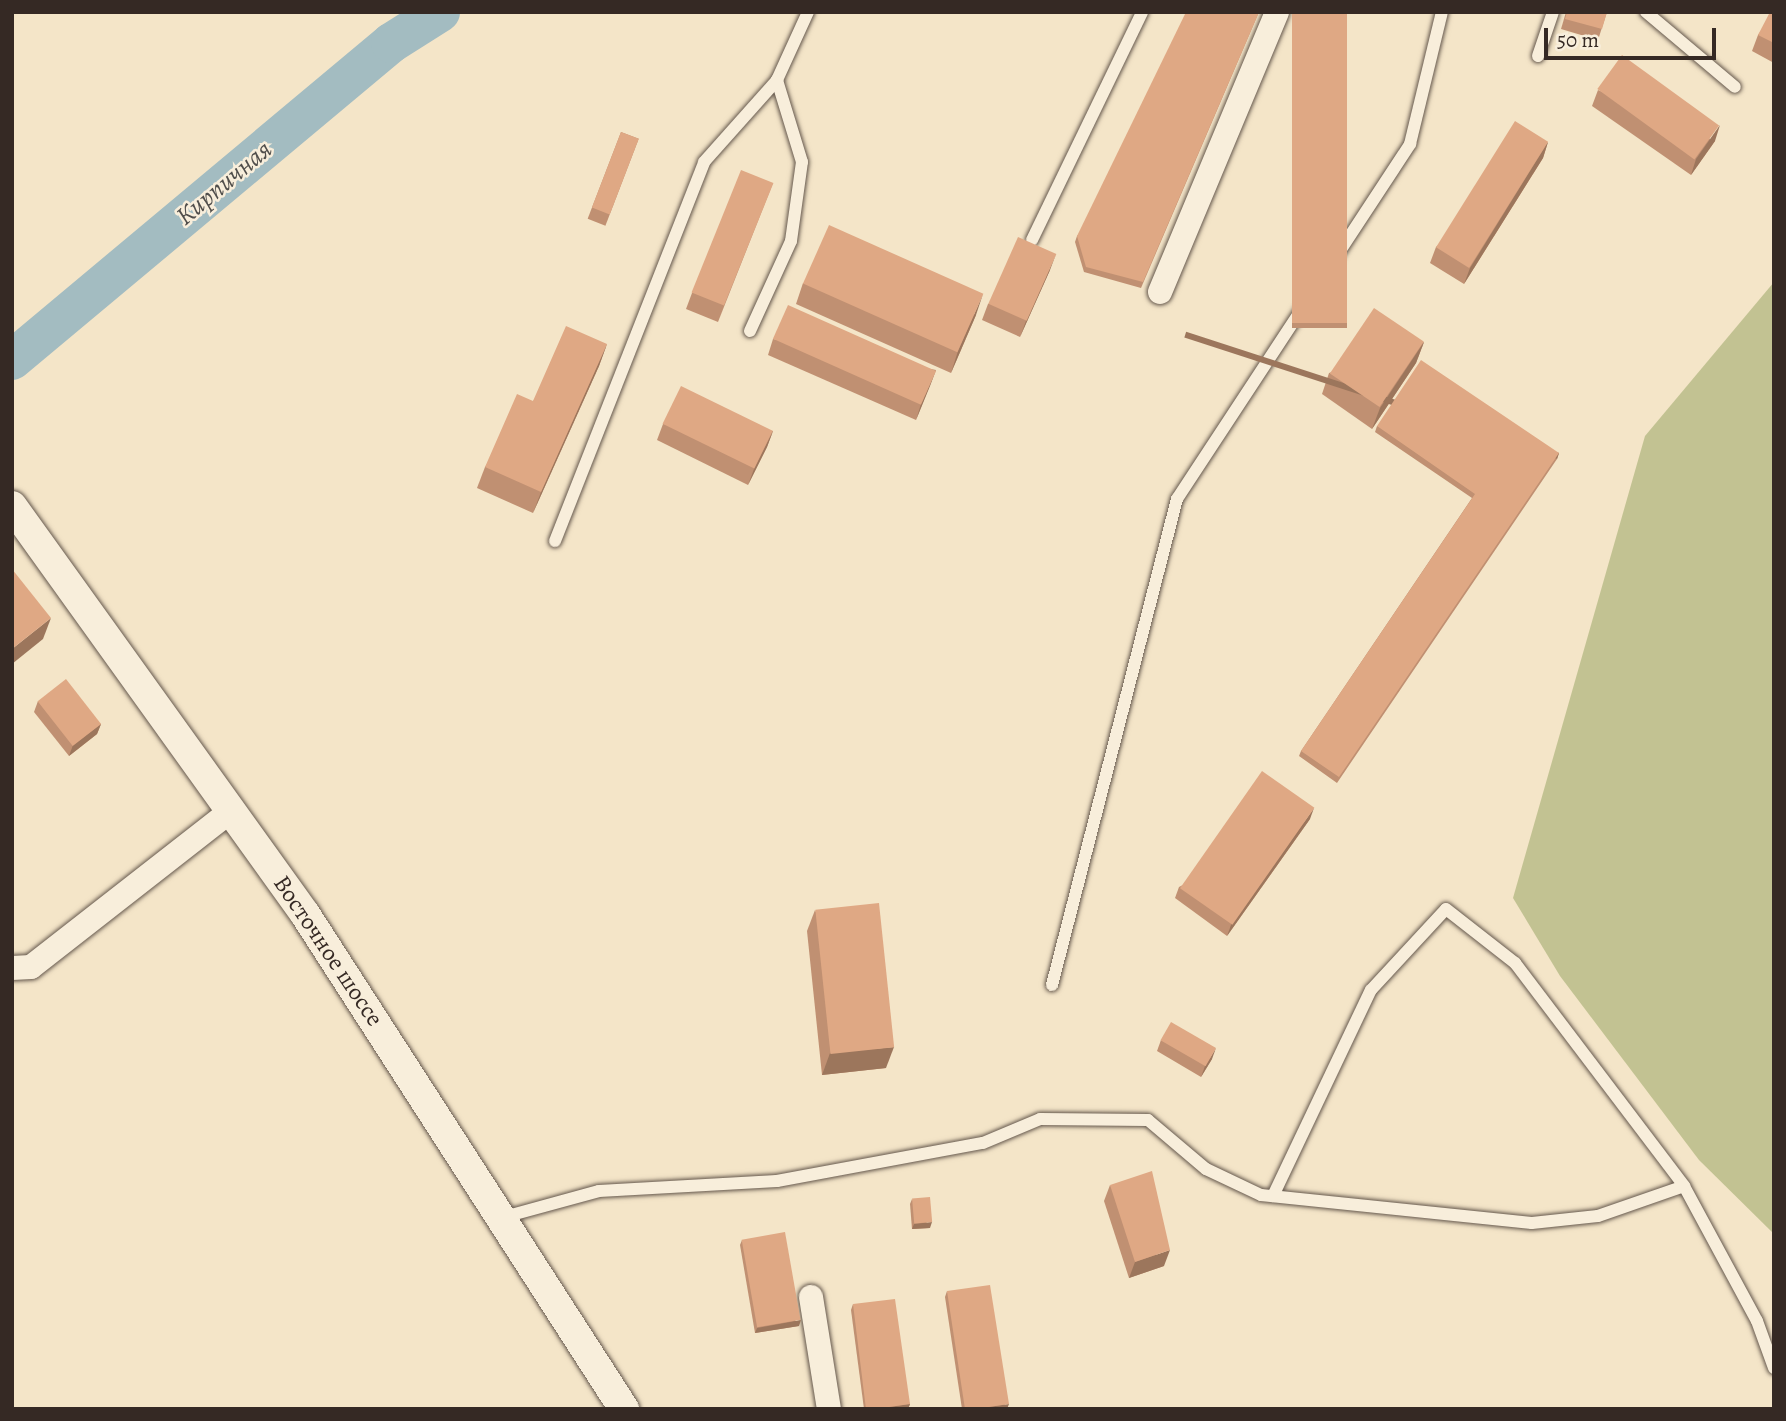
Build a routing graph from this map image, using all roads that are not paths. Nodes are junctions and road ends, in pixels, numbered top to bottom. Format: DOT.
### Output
graph roads {
  1 [pos="808,12"];
  2 [pos="1142,12"];
  3 [pos="1277,12"];
  4 [pos="1442,12"];
  5 [pos="1553,12"];
  6 [pos="1646,12"];
  7 [pos="1538,55"];
  8 [pos="777,80"];
  9 [pos="1735,87"];
  10 [pos="1032,240"];
  11 [pos="1160,292"];
  12 [pos="750,331"];
  13 [pos="12,506"];
  14 [pos="555,541"];
  15 [pos="232,810"];
  16 [pos="12,968"];
  17 [pos="1052,985"];
  18 [pos="1684,1186"];
  19 [pos="1273,1196"];
  20 [pos="504,1217"];
  21 [pos="811,1297"];
  22 [pos="1774,1368"];
  23 [pos="624,1409"];
  24 [pos="829,1409"];
  1 -- 8 [label="lane"];
  2 -- 10 [label="lane"];
  3 -- 11 [label="street"];
  4 -- 17 [label="lane"];
  5 -- 7 [label="lane"];
  6 -- 9 [label="lane"];
  8 -- 12 [label="lane"];
  8 -- 14 [label="lane"];
  13 -- 15 [label="street, Восточное шоссе"];
  15 -- 16 [label="street"];
  15 -- 20 [label="street, Восточное шоссе"];
  18 -- 19 [label="lane"];
  18 -- 19 [label="lane"];
  18 -- 22 [label="lane"];
  19 -- 20 [label="lane"];
  20 -- 23 [label="street, Восточное шоссе"];
  21 -- 24 [label="street"];
}
